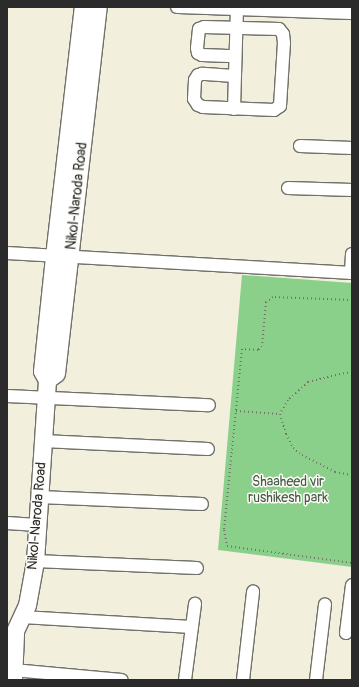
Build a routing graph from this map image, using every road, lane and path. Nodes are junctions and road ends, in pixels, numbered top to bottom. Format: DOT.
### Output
graph roads {
  1 [pos="83,7"];
  2 [pos="98,7"];
  3 [pos="177,7"];
  4 [pos="237,9"];
  5 [pos="266,9"];
  6 [pos="352,13"];
  7 [pos="237,28"];
  8 [pos="235,56"];
  9 [pos="234,76"];
  10 [pos="234,109"];
  11 [pos="300,146"];
  12 [pos="352,148"];
  13 [pos="288,188"];
  14 [pos="352,190"];
  15 [pos="7,253"];
  16 [pos="352,254"];
  17 [pos="62,256"];
  18 [pos="351,273"];
  19 [pos="352,300"];
  20 [pos="352,372"];
  21 [pos="7,396"];
  22 [pos="46,399"];
  23 [pos="210,405"];
  24 [pos="236,411"];
  25 [pos="280,414"];
  26 [pos="43,441"];
  27 [pos="208,449"];
  28 [pos="352,475"];
  29 [pos="39,497"];
  30 [pos="202,504"];
  31 [pos="7,523"];
  32 [pos="37,525"];
  33 [pos="35,561"];
  34 [pos="352,563"];
  35 [pos="197,568"];
  36 [pos="352,585"];
  37 [pos="253,592"];
  38 [pos="351,602"];
  39 [pos="195,604"];
  40 [pos="325,606"];
  41 [pos="19,623"];
  42 [pos="192,628"];
  43 [pos="346,633"];
  44 [pos="7,648"];
  45 [pos="13,675"];
  46 [pos="122,680"];
  47 [pos="185,680"];
  48 [pos="243,680"];
  49 [pos="316,680"];
  1 -- 17 [label="main road, Nikol-Naroda Road"];
  2 -- 17 [label="main road, Nikol-Naroda Road"];
  3 -- 4 [label="street"];
  4 -- 5 [label="street"];
  4 -- 7 [label="street"];
  5 -- 6 [label="street"];
  7 -- 8 [label="street"];
  7 -- 8 [label="street"];
  7 -- 10 [label="street"];
  8 -- 9 [label="street"];
  9 -- 10 [label="street"];
  9 -- 10 [label="street"];
  11 -- 12 [label="street"];
  13 -- 14 [label="street"];
  15 -- 17 [label="street"];
  16 -- 18 [label="street"];
  17 -- 18 [label="street"];
  17 -- 22 [label="main road, Nikol-Naroda Road"];
  19 -- 24 [label="path"];
  20 -- 25 [label="path"];
  21 -- 22 [label="street"];
  22 -- 23 [label="street"];
  22 -- 26 [label="main road, Nikol-Naroda Road"];
  24 -- 25 [label="path"];
  24 -- 34 [label="path"];
  25 -- 28 [label="path"];
  26 -- 27 [label="street"];
  26 -- 29 [label="main road, Nikol-Naroda Road"];
  29 -- 30 [label="street"];
  29 -- 32 [label="main road, Nikol-Naroda Road"];
  31 -- 32 [label="street"];
  32 -- 33 [label="main road, Nikol-Naroda Road"];
  33 -- 35 [label="street"];
  33 -- 41 [label="main road, Nikol-Naroda Road"];
  36 -- 38 [label="street"];
  37 -- 48 [label="street"];
  38 -- 43 [label="street"];
  39 -- 42 [label="street"];
  40 -- 49 [label="street"];
  41 -- 42 [label="street"];
  41 -- 44 [label="main road, Nikol-Naroda Road"];
  41 -- 45 [label="main road"];
  42 -- 47 [label="street"];
  45 -- 46 [label="street"];
}
